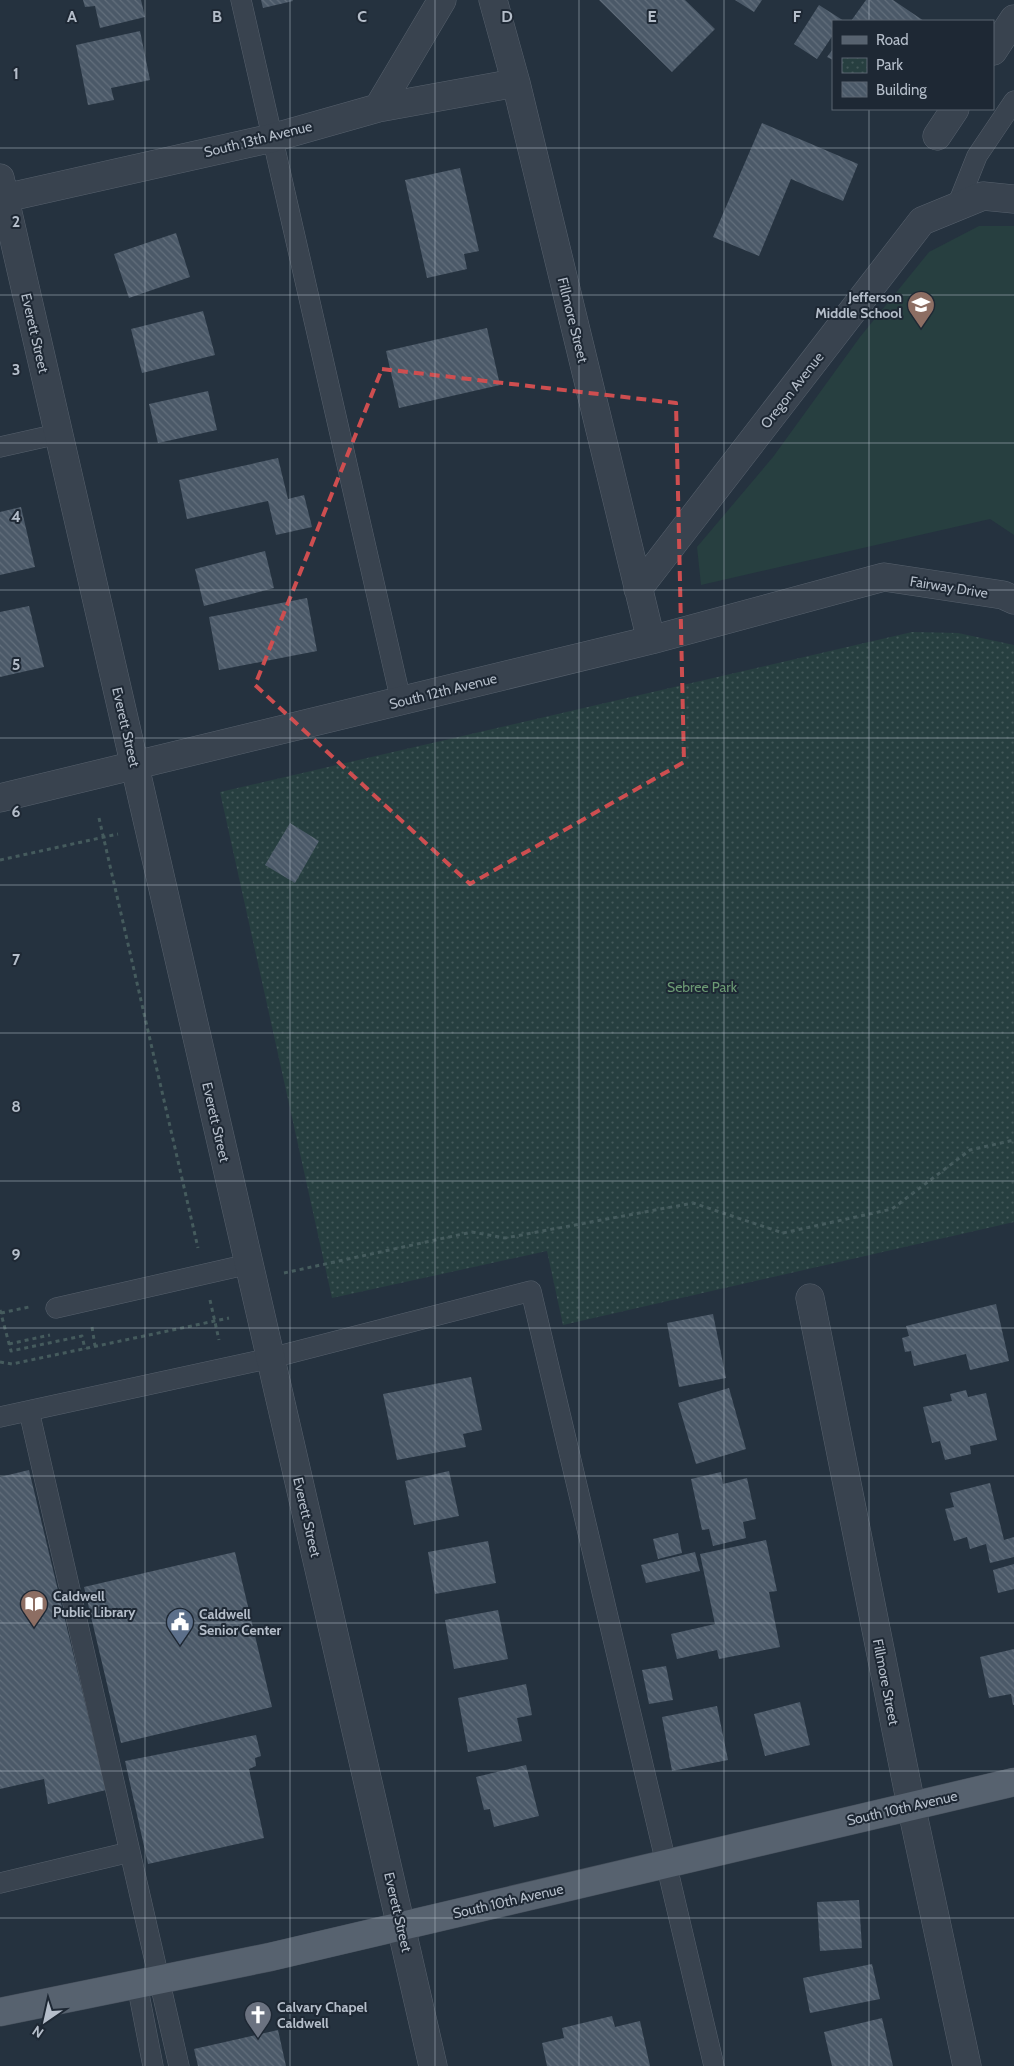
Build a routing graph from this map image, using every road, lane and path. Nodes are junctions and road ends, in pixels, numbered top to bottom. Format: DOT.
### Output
graph roads {
  1 [pos="241,0"];
  2 [pos="442,0"];
  3 [pos="493,0"];
  4 [pos="1014,19"];
  5 [pos="994,49"];
  6 [pos="516,83"];
  7 [pos="1014,101"];
  8 [pos="378,108"];
  9 [pos="954,110"];
  10 [pos="936,136"];
  11 [pos="272,138"];
  12 [pos="2,192"];
  13 [pos="1014,199"];
  14 [pos="957,206"];
  15 [pos="58,434"];
  16 [pos="0,447"];
  17 [pos="884,577"];
  18 [pos="638,589"];
  19 [pos="1014,600"];
  20 [pos="651,640"];
  21 [pos="401,701"];
  22 [pos="135,766"];
  23 [pos="0,798"];
  24 [pos="99,818"];
  25 [pos="126,832"];
  26 [pos="103,838"];
  27 [pos="0,860"];
  28 [pos="1014,1140"];
  29 [pos="251,1271"];
  30 [pos="204,1275"];
  31 [pos="810,1298"];
  32 [pos="56,1308"];
  33 [pos="0,1310"];
  34 [pos="235,1317"];
  35 [pos="215,1321"];
  36 [pos="91,1326"];
  37 [pos="95,1346"];
  38 [pos="85,1349"];
  39 [pos="271,1358"];
  40 [pos="0,1362"];
  41 [pos="233,1366"];
  42 [pos="30,1411"];
  43 [pos="0,1417"];
  44 [pos="1014,1782"];
  45 [pos="910,1805"];
  46 [pos="130,1852"];
  47 [pos="667,1863"];
  48 [pos="0,1882"];
  49 [pos="401,1926"];
  50 [pos="148,1982"];
  51 [pos="0,2012"];
  52 [pos="153,2066"];
  53 [pos="178,2066"];
  54 [pos="433,2066"];
  55 [pos="714,2066"];
  56 [pos="967,2066"];
  1 -- 11 [label="lane"];
  2 -- 8 [label="street"];
  3 -- 6 [label="street, Fillmore Street"];
  4 -- 5 [label="street"];
  6 -- 8 [label="street, South 13th Avenue"];
  6 -- 18 [label="street, Fillmore Street"];
  7 -- 14 [label="lane"];
  8 -- 11 [label="street, South 13th Avenue"];
  9 -- 10 [label="street"];
  11 -- 12 [label="street, South 13th Avenue"];
  11 -- 21 [label="lane"];
  12 -- 15 [label="street, Everett Street"];
  13 -- 14 [label="street, Oregon Avenue"];
  14 -- 18 [label="street, Oregon Avenue"];
  15 -- 16 [label="lane"];
  15 -- 22 [label="street, Everett Street"];
  17 -- 19 [label="street, Fairway Drive"];
  17 -- 20 [label="street, South 12th Avenue"];
  18 -- 20 [label="street, Fillmore Street"];
  20 -- 21 [label="street, South 12th Avenue"];
  21 -- 22 [label="street, South 12th Avenue"];
  22 -- 23 [label="street, South 12th Avenue"];
  22 -- 29 [label="street, Everett Street"];
  24 -- 26 [label="path"];
  25 -- 26 [label="path"];
  26 -- 27 [label="path"];
  26 -- 30 [label="path"];
  28 -- 29 [label="path"];
  29 -- 30 [label="lane"];
  29 -- 39 [label="street, Everett Street"];
  30 -- 32 [label="lane"];
  30 -- 35 [label="path"];
  31 -- 45 [label="street, Fillmore Street"];
  33 -- 38 [label="path"];
  34 -- 35 [label="path"];
  35 -- 37 [label="path"];
  35 -- 41 [label="path"];
  36 -- 37 [label="path"];
  37 -- 38 [label="path"];
  38 -- 40 [label="path"];
  39 -- 41 [label="lane"];
  39 -- 47 [label="lane"];
  39 -- 49 [label="street, Everett Street"];
  41 -- 42 [label="lane"];
  42 -- 43 [label="lane"];
  42 -- 46 [label="lane"];
  44 -- 45 [label="main road, South 10th Avenue"];
  45 -- 47 [label="main road, South 10th Avenue"];
  45 -- 56 [label="street, Fillmore Street"];
  46 -- 48 [label="lane"];
  46 -- 50 [label="lane"];
  47 -- 49 [label="main road, South 10th Avenue"];
  47 -- 55 [label="lane"];
  49 -- 50 [label="main road, South 10th Avenue"];
  49 -- 54 [label="street, Everett Street"];
  50 -- 51 [label="main road, South 10th Avenue"];
  50 -- 52 [label="lane"];
  50 -- 53 [label="lane"];
}
